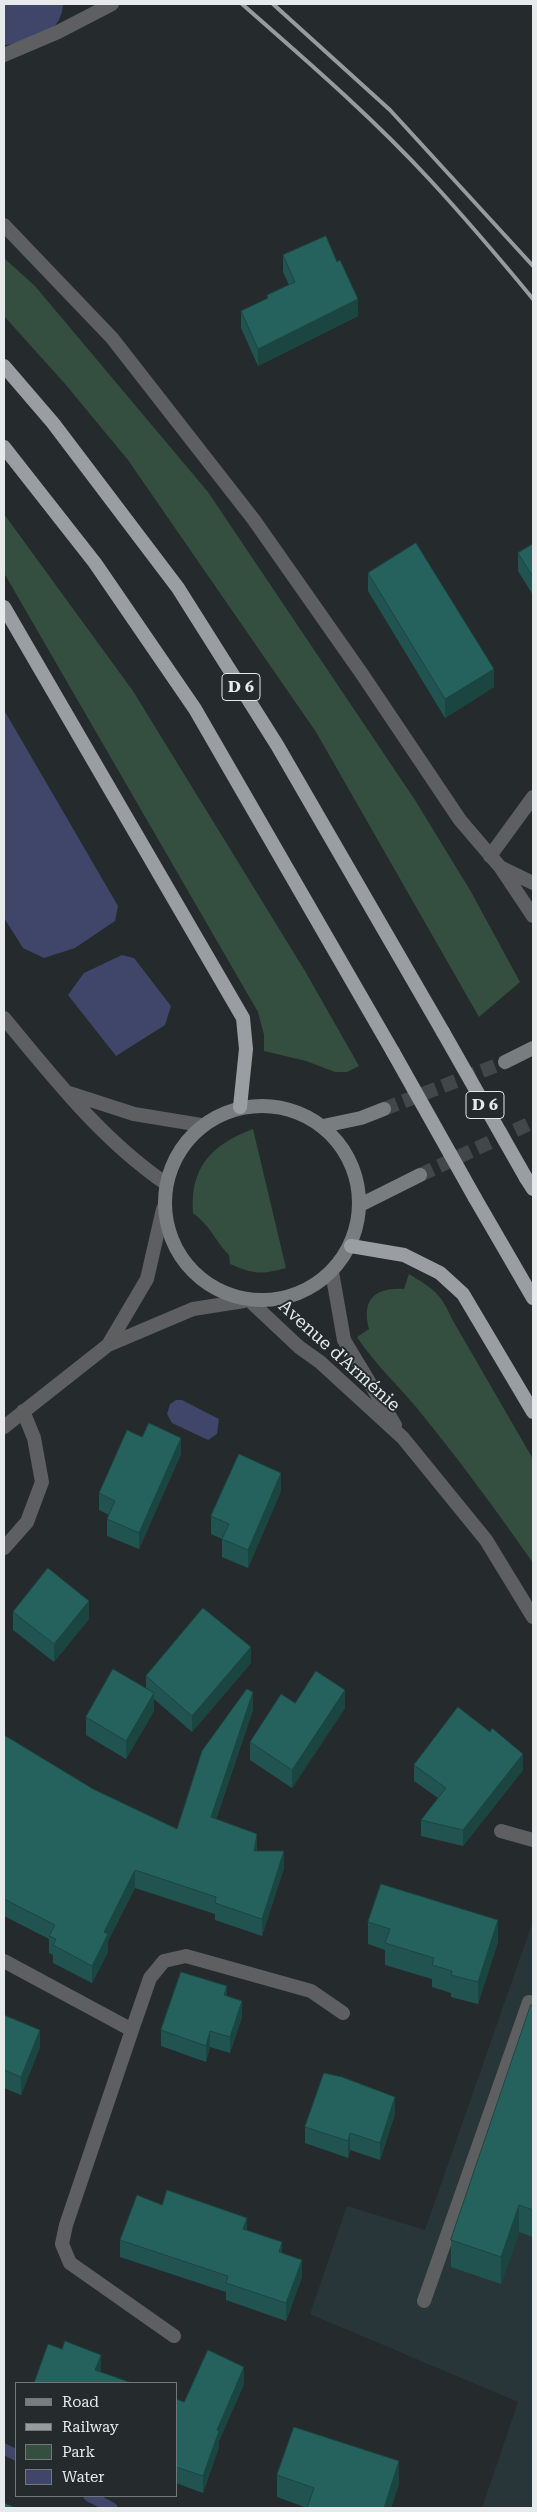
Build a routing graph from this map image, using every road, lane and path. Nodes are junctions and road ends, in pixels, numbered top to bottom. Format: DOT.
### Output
graph roads {
  1 [pos="112,4"];
  2 [pos="4,55"];
  3 [pos="4,225"];
  4 [pos="4,366"];
  5 [pos="4,447"];
  6 [pos="4,607"];
  7 [pos="533,798"];
  8 [pos="490,856"];
  9 [pos="501,868"];
  10 [pos="533,883"];
  11 [pos="533,916"];
  12 [pos="4,1018"];
  13 [pos="533,1048"];
  14 [pos="505,1062"];
  15 [pos="65,1092"];
  16 [pos="240,1107"];
  17 [pos="384,1109"];
  18 [pos="201,1125"];
  19 [pos="324,1126"];
  20 [pos="420,1175"];
  21 [pos="165,1183"];
  22 [pos="530,1183"];
  23 [pos="360,1205"];
  24 [pos="163,1209"];
  25 [pos="351,1246"];
  26 [pos="332,1272"];
  27 [pos="533,1298"];
  28 [pos="247,1301"];
  29 [pos="108,1345"];
  30 [pos="23,1411"];
  31 [pos="533,1412"];
  32 [pos="4,1427"];
  33 [pos="403,1438"];
  34 [pos="4,1548"];
  35 [pos="533,1617"];
  36 [pos="501,1831"];
  37 [pos="533,1840"];
  38 [pos="4,1961"];
  39 [pos="532,2002"];
  40 [pos="344,2013"];
  41 [pos="132,2030"];
  42 [pos="424,2301"];
  43 [pos="174,2336"];
  1 -- 2 [label="street"];
  3 -- 8 [label="street"];
  4 -- 22 [label="highway, D 6, bridge"];
  5 -- 27 [label="highway, bridge"];
  6 -- 16 [label="highway"];
  7 -- 8 [label="street"];
  8 -- 9 [label="street"];
  9 -- 10 [label="street"];
  9 -- 11 [label="street"];
  12 -- 15 [label="street"];
  13 -- 14 [label="main road"];
  15 -- 18 [label="street"];
  15 -- 21 [label="street"];
  16 -- 18 [label="main road"];
  16 -- 19 [label="main road"];
  17 -- 19 [label="main road"];
  18 -- 21 [label="main road"];
  19 -- 23 [label="main road"];
  20 -- 23 [label="main road"];
  21 -- 24 [label="main road"];
  23 -- 25 [label="main road"];
  24 -- 28 [label="main road"];
  24 -- 29 [label="street"];
  25 -- 26 [label="main road"];
  25 -- 31 [label="highway"];
  26 -- 28 [label="main road"];
  26 -- 33 [label="street, Avenue d'Arménie"];
  28 -- 29 [label="street"];
  28 -- 33 [label="street, Avenue d'Arménie"];
  29 -- 30 [label="street"];
  30 -- 32 [label="street"];
  30 -- 34 [label="street"];
  33 -- 35 [label="street, Avenue d'Arménie"];
  36 -- 37 [label="street"];
  38 -- 41 [label="street"];
  39 -- 42 [label="street"];
  40 -- 41 [label="street"];
  41 -- 43 [label="street"];
}
